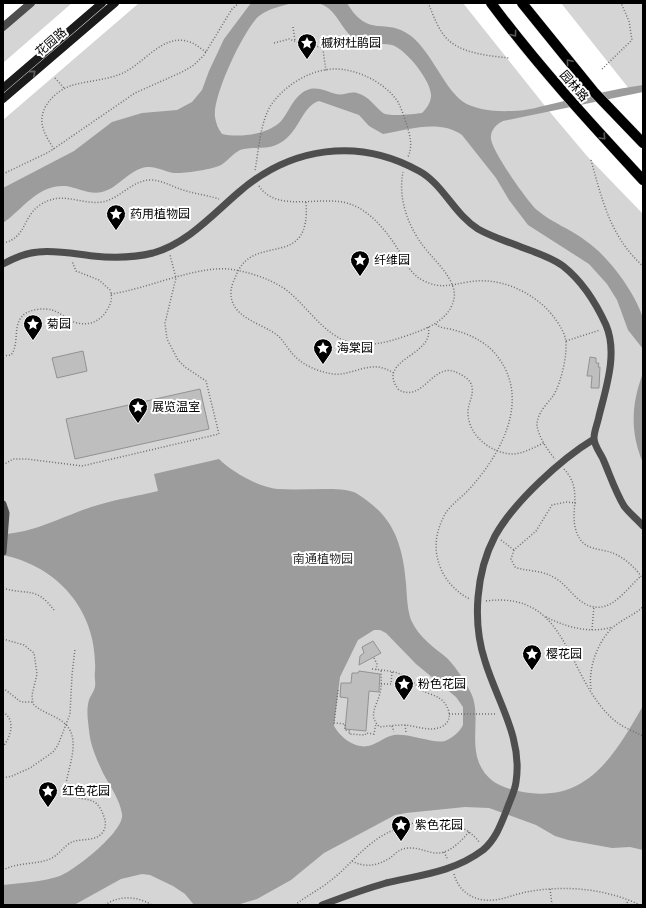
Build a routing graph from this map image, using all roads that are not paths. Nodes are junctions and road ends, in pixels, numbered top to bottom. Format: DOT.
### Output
graph roads {
  1 [pos="31,3"];
  2 [pos="102,3"];
  3 [pos="115,3"];
  4 [pos="491,3"];
  5 [pos="522,3"];
  6 [pos="3,27"];
  7 [pos="3,88"];
  8 [pos="3,99"];
  9 [pos="643,143"];
  10 [pos="643,180"];
  11 [pos="3,264"];
  12 [pos="594,439"];
  13 [pos="3,504"];
  14 [pos="643,526"];
  15 [pos="3,552"];
  16 [pos="322,905"];
  1 -- 6 [label="street"];
  2 -- 7 [label="main road, 花园路"];
  8 -- 3 [label="main road, 花园路, one-way"];
  4 -- 10 [label="main road, 园林路, one-way"];
  9 -- 5 [label="main road, 园林路, one-way"];
  11 -- 12 [label="street"];
  12 -- 14 [label="street"];
  12 -- 16 [label="street"];
  13 -- 15 [label="street"];
}
